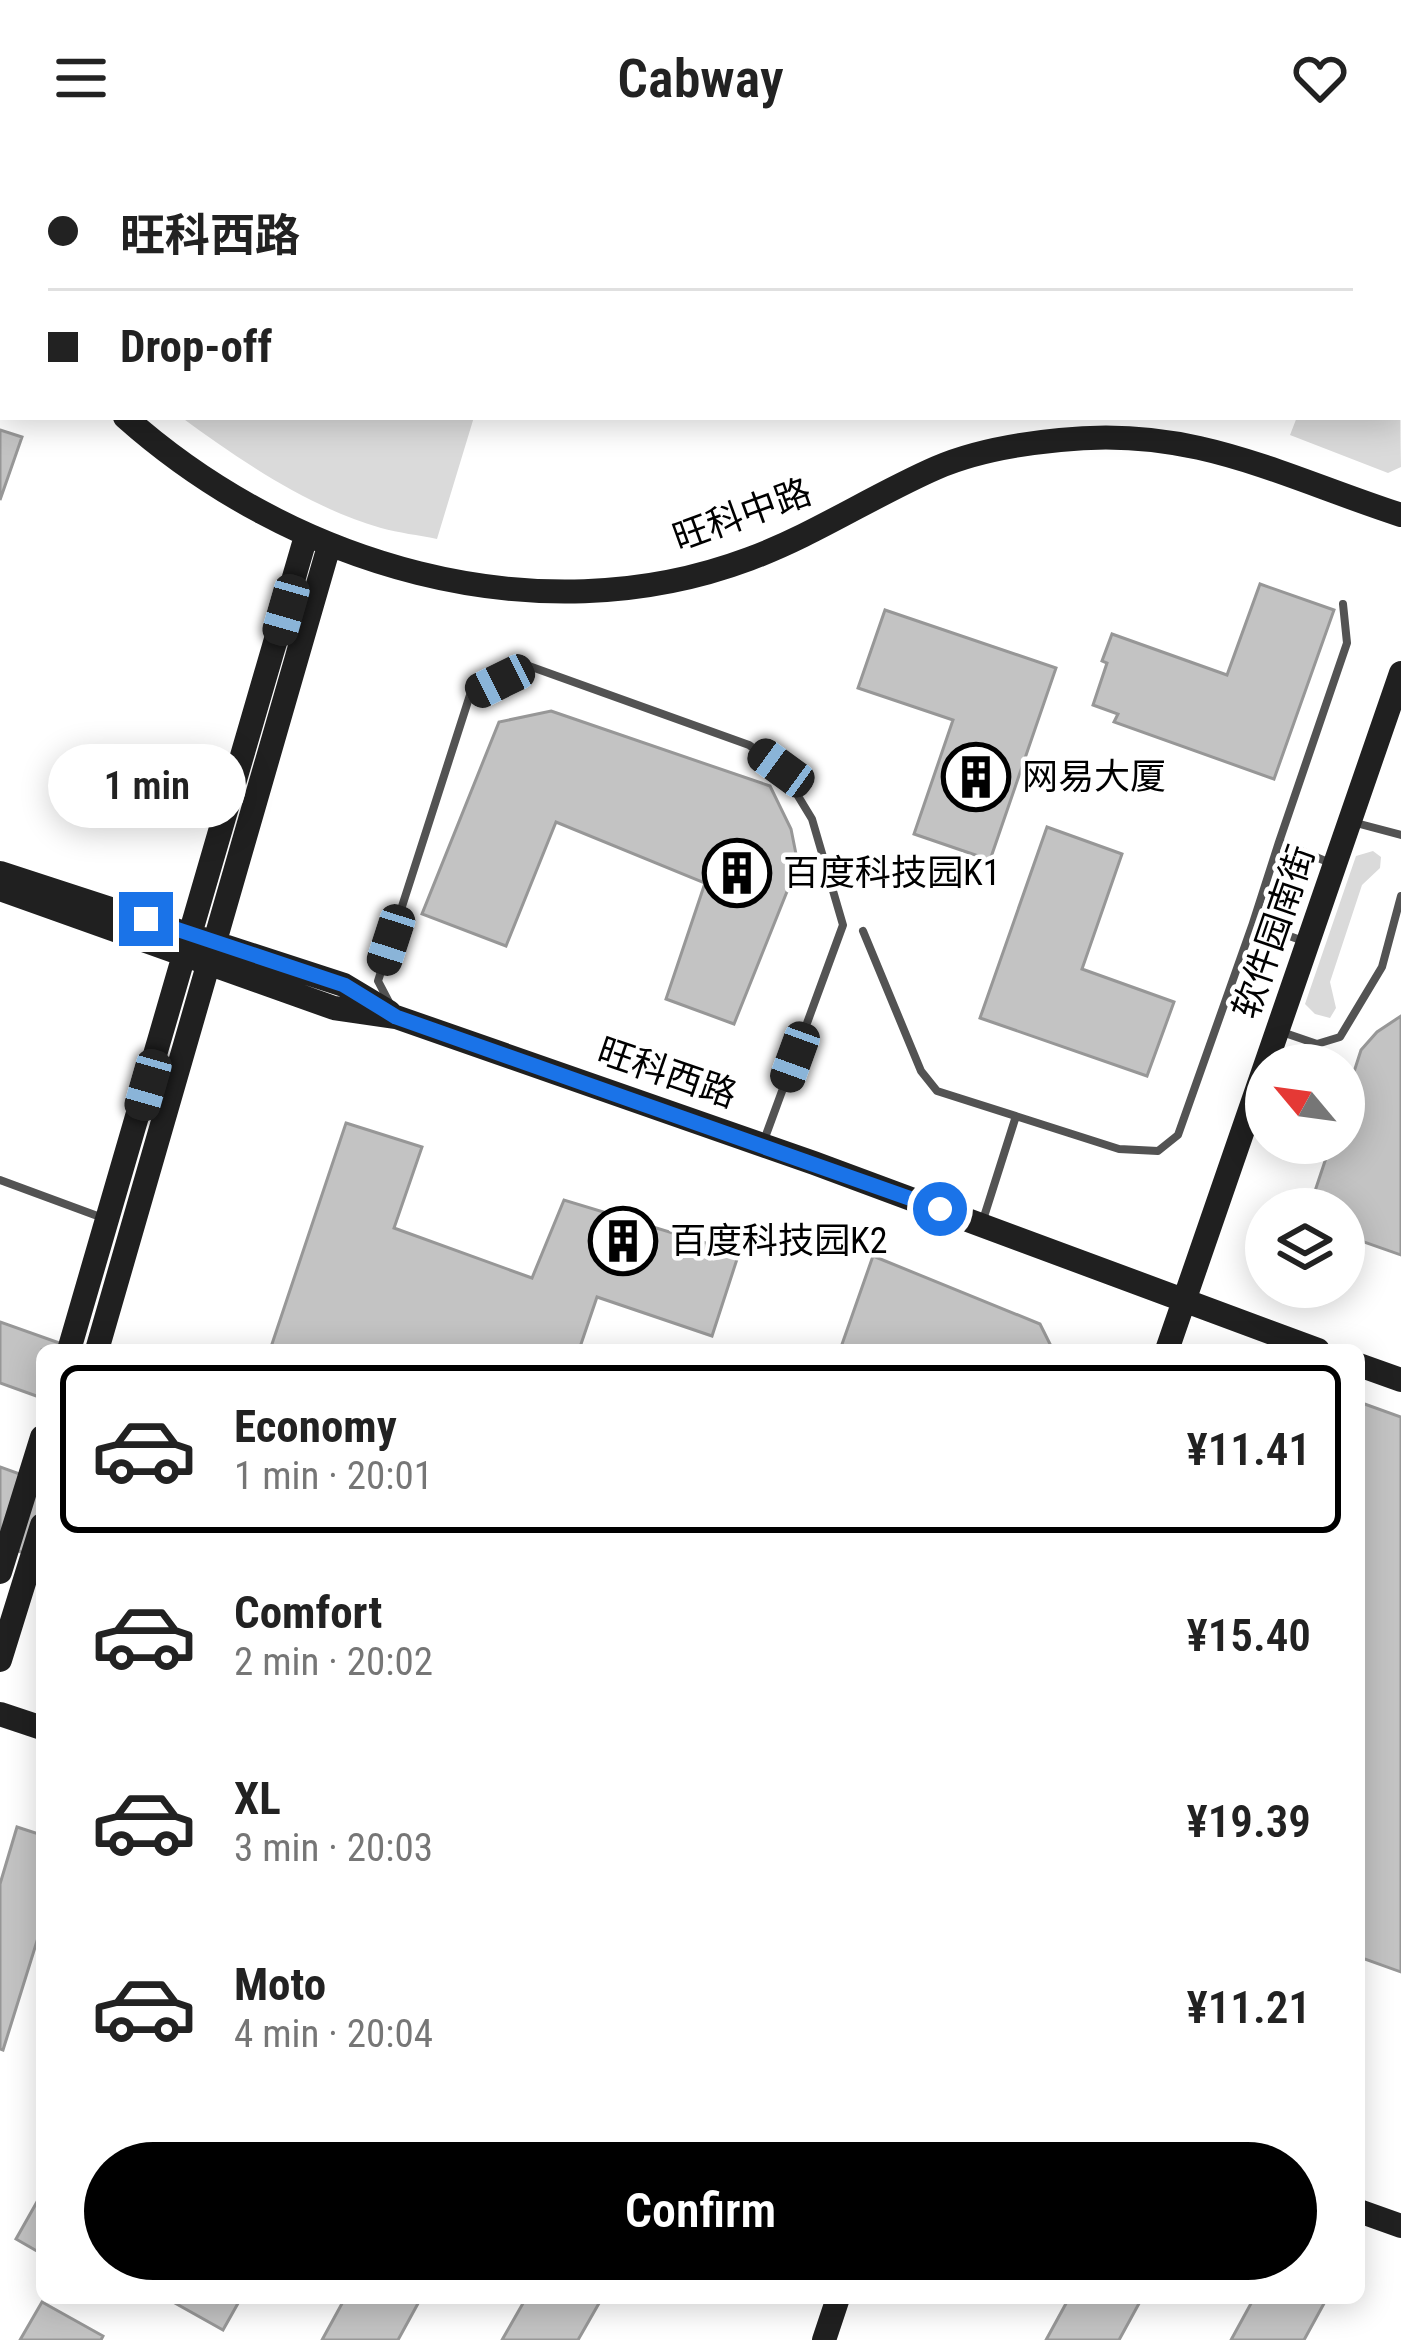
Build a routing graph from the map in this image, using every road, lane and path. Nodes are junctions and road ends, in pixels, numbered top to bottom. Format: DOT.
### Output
graph roads {
  1 [pos="129,420"];
  2 [pos="1401,515"];
  3 [pos="318,541"];
  4 [pos="1342,604"];
  5 [pos="1401,674"];
  6 [pos="1350,821"];
  7 [pos="1401,836"];
  8 [pos="1279,842"];
  9 [pos="1335,865"];
  10 [pos="0,873"];
  11 [pos="0,890"];
  12 [pos="1401,896"];
  13 [pos="1253,923"];
  14 [pos="863,931"];
  15 [pos="1307,943"];
  16 [pos="200,949"];
  17 [pos="396,1017"];
  18 [pos="1278,1030"];
  19 [pos="1016,1116"];
  20 [pos="763,1144"];
  21 [pos="0,1180"];
  22 [pos="110,1221"];
  23 [pos="982,1224"];
  24 [pos="1184,1302"];
  25 [pos="71,1344"];
  26 [pos="99,1344"];
  27 [pos="1169,1344"];
  28 [pos="1301,1344"];
  29 [pos="1365,1367"];
  30 [pos="1401,1380"];
  31 [pos="36,1456"];
  32 [pos="36,1545"];
  33 [pos="0,1572"];
  34 [pos="0,1660"];
  35 [pos="0,1714"];
  36 [pos="36,1726"];
  37 [pos="1365,2213"];
  38 [pos="1401,2226"];
  39 [pos="836,2304"];
  40 [pos="824,2340"];
  1 -- 3 [label="street, 旺科中路"];
  2 -- 3 [label="street, 旺科中路"];
  3 -- 16 [label="street"];
  4 -- 8 [label="lane"];
  5 -- 6 [label="street, 软件园南街"];
  6 -- 7 [label="lane"];
  6 -- 9 [label="street, 软件园南街"];
  8 -- 9 [label="lane"];
  8 -- 13 [label="lane"];
  9 -- 15 [label="street, 软件园南街"];
  10 -- 16 [label="street"];
  11 -- 16 [label="street"];
  12 -- 18 [label="lane"];
  13 -- 15 [label="lane"];
  13 -- 19 [label="lane"];
  14 -- 19 [label="lane"];
  15 -- 18 [label="street, 软件园南街"];
  16 -- 17 [label="street, 旺科西路"];
  16 -- 22 [label="street"];
  16 -- 26 [label="street"];
  17 -- 20 [label="street, 旺科西路"];
  17 -- 20 [label="lane"];
  18 -- 24 [label="street, 软件园南街"];
  19 -- 23 [label="lane"];
  20 -- 23 [label="street, 旺科西路"];
  21 -- 22 [label="lane"];
  22 -- 25 [label="street"];
  23 -- 24 [label="street, 旺科西路"];
  24 -- 27 [label="street, 软件园南街"];
  24 -- 28 [label="street, 旺科西路"];
  29 -- 30 [label="street"];
  31 -- 33 [label="street"];
  32 -- 34 [label="street"];
  35 -- 36 [label="street"];
  37 -- 38 [label="street"];
  39 -- 40 [label="street"];
}
